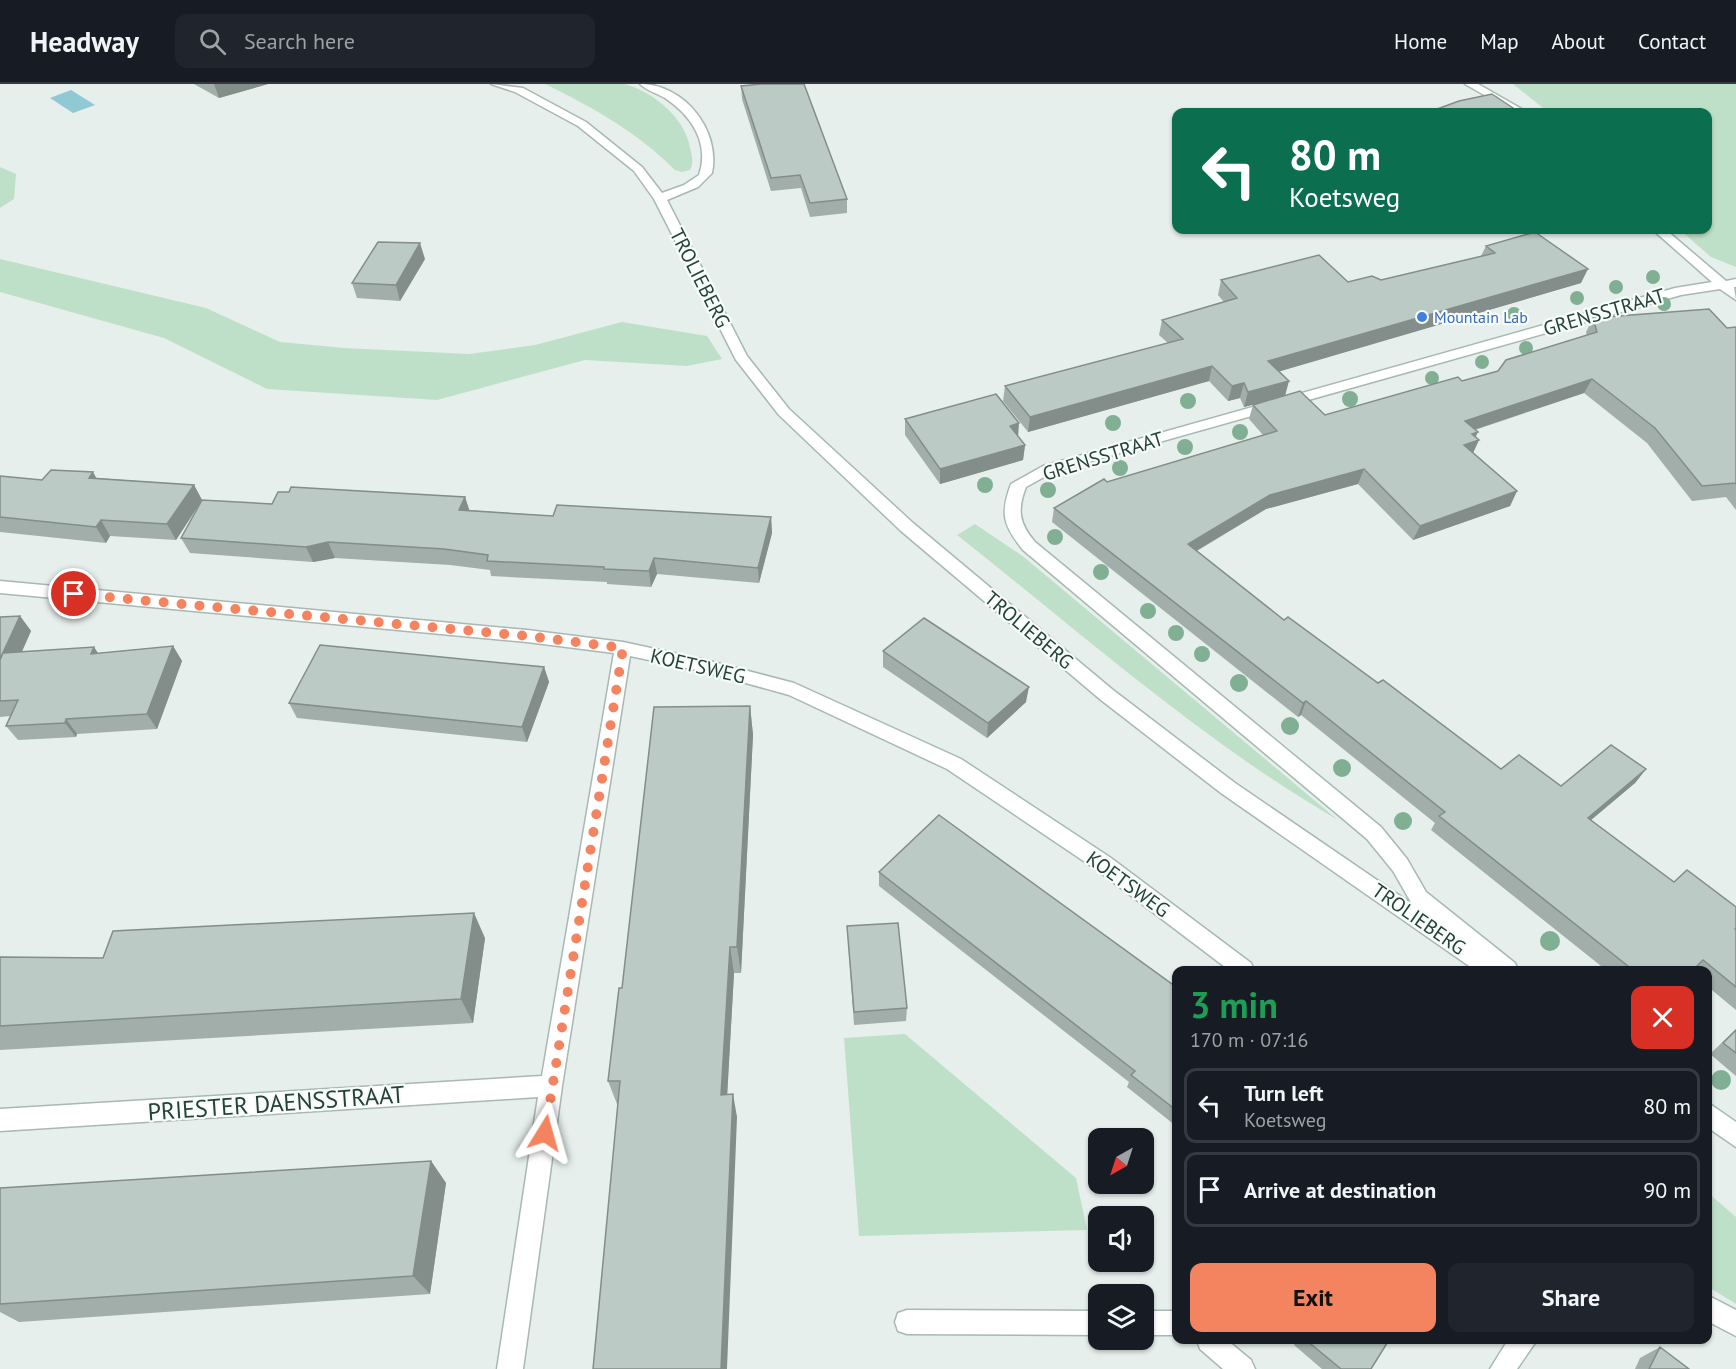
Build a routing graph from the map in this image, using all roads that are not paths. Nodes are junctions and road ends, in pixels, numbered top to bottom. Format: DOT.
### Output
graph roads {
  1 [pos="496,84"];
  2 [pos="645,84"];
  3 [pos="1470,84"];
  4 [pos="1514,108"];
  5 [pos="660,198"];
  6 [pos="1664,234"];
  7 [pos="1730,283"];
  8 [pos="1736,296"];
  9 [pos="0,587"];
  10 [pos="623,648"];
  11 [pos="1239,966"];
  12 [pos="1487,966"];
  13 [pos="1503,966"];
  14 [pos="552,1086"];
  15 [pos="1712,1117"];
  16 [pos="0,1120"];
  17 [pos="1736,1136"];
  18 [pos="1712,1310"];
  19 [pos="907,1322"];
  20 [pos="1088,1323"];
  21 [pos="1154,1323"];
  22 [pos="1172,1323"];
  23 [pos="1736,1324"];
  24 [pos="1214,1344"];
  25 [pos="1521,1344"];
  26 [pos="510,1369"];
  27 [pos="1242,1369"];
  28 [pos="1503,1369"];
  1 -- 5 [label="street, TROLIEBERG"];
  2 -- 5 [label="street"];
  3 -- 4 [label="street"];
  5 -- 12 [label="street, TROLIEBERG"];
  6 -- 7 [label="street"];
  7 -- 8 [label="street"];
  7 -- 13 [label="street, GRENSSTRAAT"];
  9 -- 10 [label="street, KOETSWEG"];
  10 -- 11 [label="street, KOETSWEG"];
  10 -- 14 [label="street"];
  14 -- 16 [label="street, PRIESTER DAENSSTRAAT"];
  14 -- 26 [label="street"];
  15 -- 17 [label="street"];
  18 -- 23 [label="street"];
  19 -- 20 [label="street"];
  21 -- 22 [label="street"];
  24 -- 27 [label="street"];
  25 -- 28 [label="street"];
}
